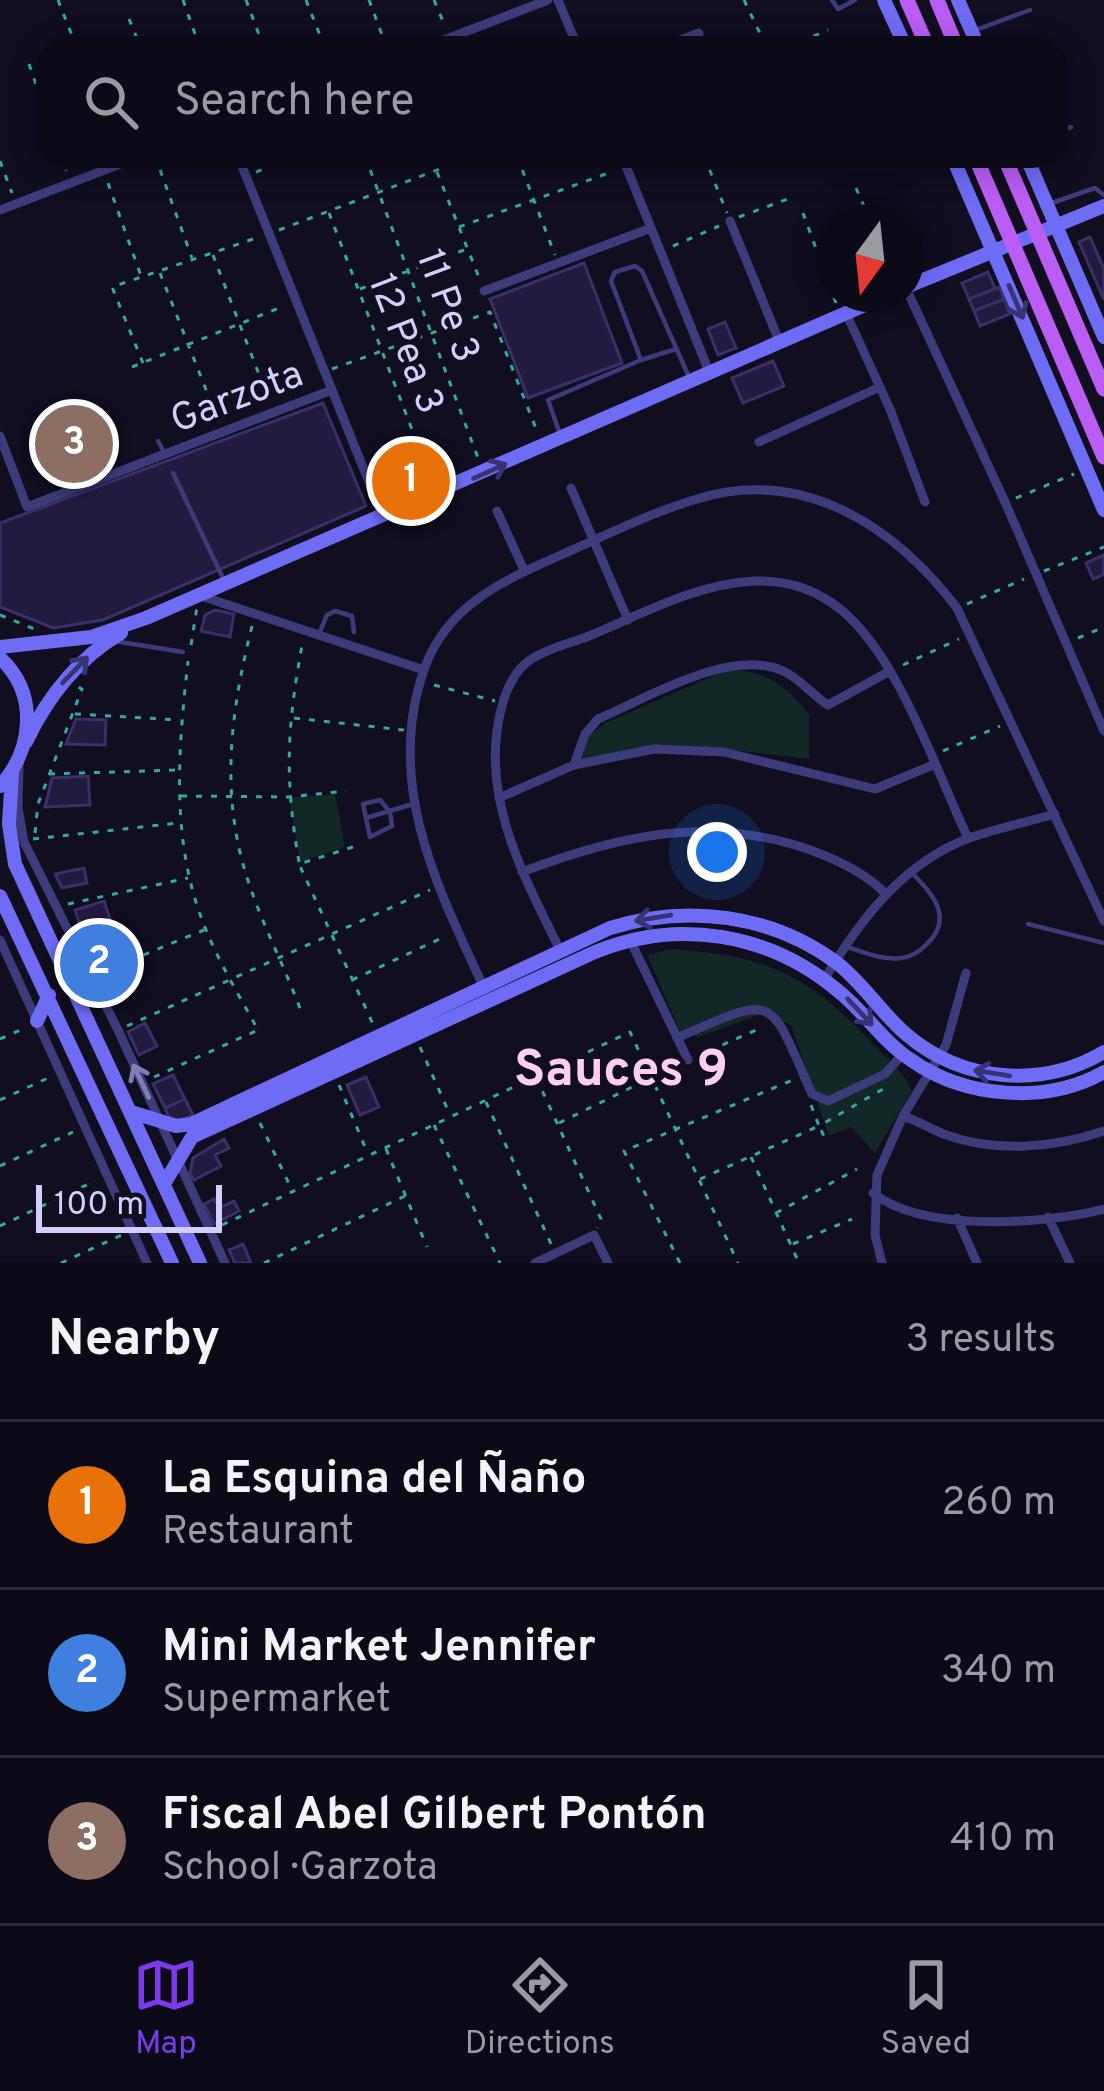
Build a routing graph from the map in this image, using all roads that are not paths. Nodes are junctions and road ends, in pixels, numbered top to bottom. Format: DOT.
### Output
graph roads {
  1 [pos="548,0"];
  2 [pos="558,0"];
  3 [pos="832,0"];
  4 [pos="855,0"];
  5 [pos="884,0"];
  6 [pos="907,0"];
  7 [pos="937,0"];
  8 [pos="958,0"];
  9 [pos="1030,10"];
  10 [pos="972,32"];
  11 [pos="699,33"];
  12 [pos="455,36"];
  13 [pos="573,36"];
  14 [pos="691,36"];
  15 [pos="900,36"];
  16 [pos="923,36"];
  17 [pos="952,36"];
  18 [pos="974,36"];
  19 [pos="1071,127"];
  20 [pos="1068,128"];
  21 [pos="109,168"];
  22 [pos="243,168"];
  23 [pos="627,168"];
  24 [pos="957,168"];
  25 [pos="980,168"];
  26 [pos="1009,168"];
  27 [pos="1031,168"];
  28 [pos="1104,195"];
  29 [pos="1047,205"];
  30 [pos="1104,206"];
  31 [pos="0,210"];
  32 [pos="730,221"];
  33 [pos="1056,225"];
  34 [pos="652,229"];
  35 [pos="1037,232"];
  36 [pos="1012,242"];
  37 [pos="993,249"];
  38 [pos="924,279"];
  39 [pos="484,291"];
  40 [pos="850,312"];
  41 [pos="918,312"];
  42 [pos="843,315"];
  43 [pos="1102,327"];
  44 [pos="780,343"];
  45 [pos="676,349"];
  46 [pos="641,359"];
  47 [pos="710,374"];
  48 [pos="692,382"];
  49 [pos="880,387"];
  50 [pos="1104,388"];
  51 [pos="332,390"];
  52 [pos="0,436"];
  53 [pos="562,439"];
  54 [pos="158,441"];
  55 [pos="759,442"];
  56 [pos="165,454"];
  57 [pos="1104,458"];
  58 [pos="173,473"];
  59 [pos="572,488"];
  60 [pos="925,502"];
  61 [pos="1104,509"];
  62 [pos="497,511"];
  63 [pos="383,517"];
  64 [pos="595,538"];
  65 [pos="524,571"];
  66 [pos="226,583"];
  67 [pos="200,595"];
  68 [pos="146,618"];
  69 [pos="628,620"];
  70 [pos="354,632"];
  71 [pos="319,634"];
  72 [pos="108,640"];
  73 [pos="0,647"];
  74 [pos="183,652"];
  75 [pos="0,658"];
  76 [pos="890,671"];
  77 [pos="422,676"];
  78 [pos="1104,731"];
  79 [pos="26,742"];
  80 [pos="932,761"];
  81 [pos="574,765"];
  82 [pos="16,767"];
  83 [pos="0,786"];
  84 [pos="499,798"];
  85 [pos="413,804"];
  86 [pos="390,812"];
  87 [pos="1054,814"];
  88 [pos="364,818"];
  89 [pos="968,838"];
  90 [pos="522,872"];
  91 [pos="913,874"];
  92 [pos="885,893"];
  93 [pos="0,896"];
  94 [pos="1104,921"];
  95 [pos="1028,923"];
  96 [pos="0,940"];
  97 [pos="630,940"];
  98 [pos="1104,943"];
  99 [pos="844,946"];
  100 [pos="560,950"];
  101 [pos="835,961"];
  102 [pos="966,973"];
  103 [pos="824,980"];
  104 [pos="487,994"];
  105 [pos="49,995"];
  106 [pos="37,1021"];
  107 [pos="677,1038"];
  108 [pos="1104,1052"];
  109 [pos="906,1057"];
  110 [pos="940,1057"];
  111 [pos="688,1060"];
  112 [pos="1104,1072"];
  113 [pos="931,1073"];
  114 [pos="131,1112"];
  115 [pos="903,1116"];
  116 [pos="160,1122"];
  117 [pos="1104,1131"];
  118 [pos="176,1160"];
  119 [pos="164,1184"];
  120 [pos="874,1193"];
  121 [pos="1104,1209"];
  122 [pos="1048,1217"];
  123 [pos="957,1218"];
  124 [pos="146,1263"];
  125 [pos="172,1263"];
  126 [pos="200,1263"];
  127 [pos="225,1263"];
  128 [pos="535,1263"];
  129 [pos="608,1263"];
  130 [pos="882,1263"];
  131 [pos="977,1263"];
  132 [pos="1070,1263"];
  1 -- 12 [label="street"];
  2 -- 13 [label="street"];
  3 -- 4 [label="lane"];
  5 -- 15 [label="street"];
  6 -- 16 [label="main road"];
  7 -- 17 [label="main road"];
  8 -- 10 [label="street"];
  9 -- 10 [label="lane"];
  10 -- 18 [label="street"];
  11 -- 14 [label="street"];
  19 -- 20 [label="lane"];
  21 -- 31 [label="street"];
  22 -- 51 [label="street"];
  23 -- 34 [label="street"];
  24 -- 37 [label="street"];
  25 -- 36 [label="main road"];
  26 -- 35 [label="main road"];
  27 -- 29 [label="street"];
  28 -- 29 [label="lane"];
  29 -- 33 [label="street"];
  30 -- 33 [label="street"];
  32 -- 44 [label="street"];
  33 -- 35 [label="street"];
  33 -- 43 [label="street"];
  34 -- 39 [label="street"];
  34 -- 47 [label="street"];
  35 -- 36 [label="street"];
  35 -- 50 [label="main road"];
  36 -- 37 [label="street"];
  36 -- 57 [label="main road"];
  37 -- 38 [label="street"];
  37 -- 61 [label="street, one-way"];
  40 -- 42 [label="street"];
  41 -- 78 [label="street"];
  42 -- 44 [label="street"];
  42 -- 49 [label="street"];
  44 -- 47 [label="street"];
  45 -- 46 [label="lane"];
  45 -- 46 [label="lane"];
  45 -- 48 [label="lane"];
  46 -- 53 [label="lane"];
  47 -- 48 [label="street"];
  48 -- 53 [label="street"];
  49 -- 55 [label="street"];
  49 -- 60 [label="street"];
  51 -- 56 [label="street, Garzota"];
  51 -- 63 [label="street"];
  52 -- 56 [label="street, Garzota"];
  63 -- 53 [label="street, one-way"];
  54 -- 56 [label="lane"];
  58 -- 66 [label="lane"];
  59 -- 64 [label="street"];
  62 -- 65 [label="street"];
  63 -- 66 [label="street"];
  64 -- 65 [label="street"];
  64 -- 69 [label="street"];
  64 -- 87 [label="street"];
  65 -- 77 [label="street"];
  66 -- 67 [label="street"];
  67 -- 68 [label="street"];
  67 -- 71 [label="street"];
  68 -- 72 [label="street"];
  68 -- 73 [label="street"];
  69 -- 76 [label="street"];
  69 -- 84 [label="street"];
  70 -- 71 [label="lane"];
  71 -- 77 [label="street"];
  72 -- 74 [label="lane"];
  79 -- 72 [label="street, one-way"];
  75 -- 79 [label="street"];
  76 -- 80 [label="street"];
  76 -- 81 [label="street"];
  77 -- 85 [label="street"];
  79 -- 82 [label="street"];
  80 -- 81 [label="street"];
  80 -- 89 [label="street"];
  81 -- 84 [label="street"];
  82 -- 83 [label="street"];
  82 -- 114 [label="street"];
  116 -- 82 [label="street, one-way"];
  84 -- 90 [label="street"];
  85 -- 86 [label="lane"];
  85 -- 104 [label="street"];
  86 -- 88 [label="lane"];
  86 -- 88 [label="lane"];
  86 -- 88 [label="lane"];
  87 -- 89 [label="street"];
  87 -- 94 [label="street"];
  89 -- 91 [label="street"];
  90 -- 92 [label="street"];
  90 -- 100 [label="street"];
  91 -- 92 [label="street"];
  91 -- 99 [label="lane"];
  92 -- 99 [label="street"];
  93 -- 105 [label="street"];
  95 -- 98 [label="lane"];
  96 -- 106 [label="street"];
  97 -- 103 [label="street"];
  97 -- 104 [label="street"];
  97 -- 107 [label="street"];
  99 -- 101 [label="street"];
  101 -- 100 [label="street, one-way"];
  100 -- 104 [label="street"];
  101 -- 103 [label="street"];
  101 -- 110 [label="street"];
  102 -- 110 [label="street"];
  103 -- 109 [label="street, one-way"];
  104 -- 116 [label="street"];
  104 -- 118 [label="street"];
  105 -- 106 [label="street"];
  105 -- 125 [label="street"];
  106 -- 124 [label="street"];
  107 -- 109 [label="street"];
  107 -- 111 [label="street"];
  108 -- 110 [label="street, one-way"];
  109 -- 113 [label="street"];
  110 -- 113 [label="street"];
  112 -- 113 [label="street"];
  113 -- 115 [label="street"];
  114 -- 116 [label="street"];
  114 -- 119 [label="street"];
  115 -- 117 [label="street"];
  115 -- 120 [label="street"];
  116 -- 118 [label="street"];
  118 -- 119 [label="street"];
  118 -- 127 [label="street"];
  119 -- 126 [label="street"];
  120 -- 123 [label="street"];
  120 -- 130 [label="street"];
  121 -- 122 [label="street"];
  122 -- 123 [label="street"];
  122 -- 132 [label="street"];
  123 -- 131 [label="street"];
  128 -- 129 [label="street"];
}
